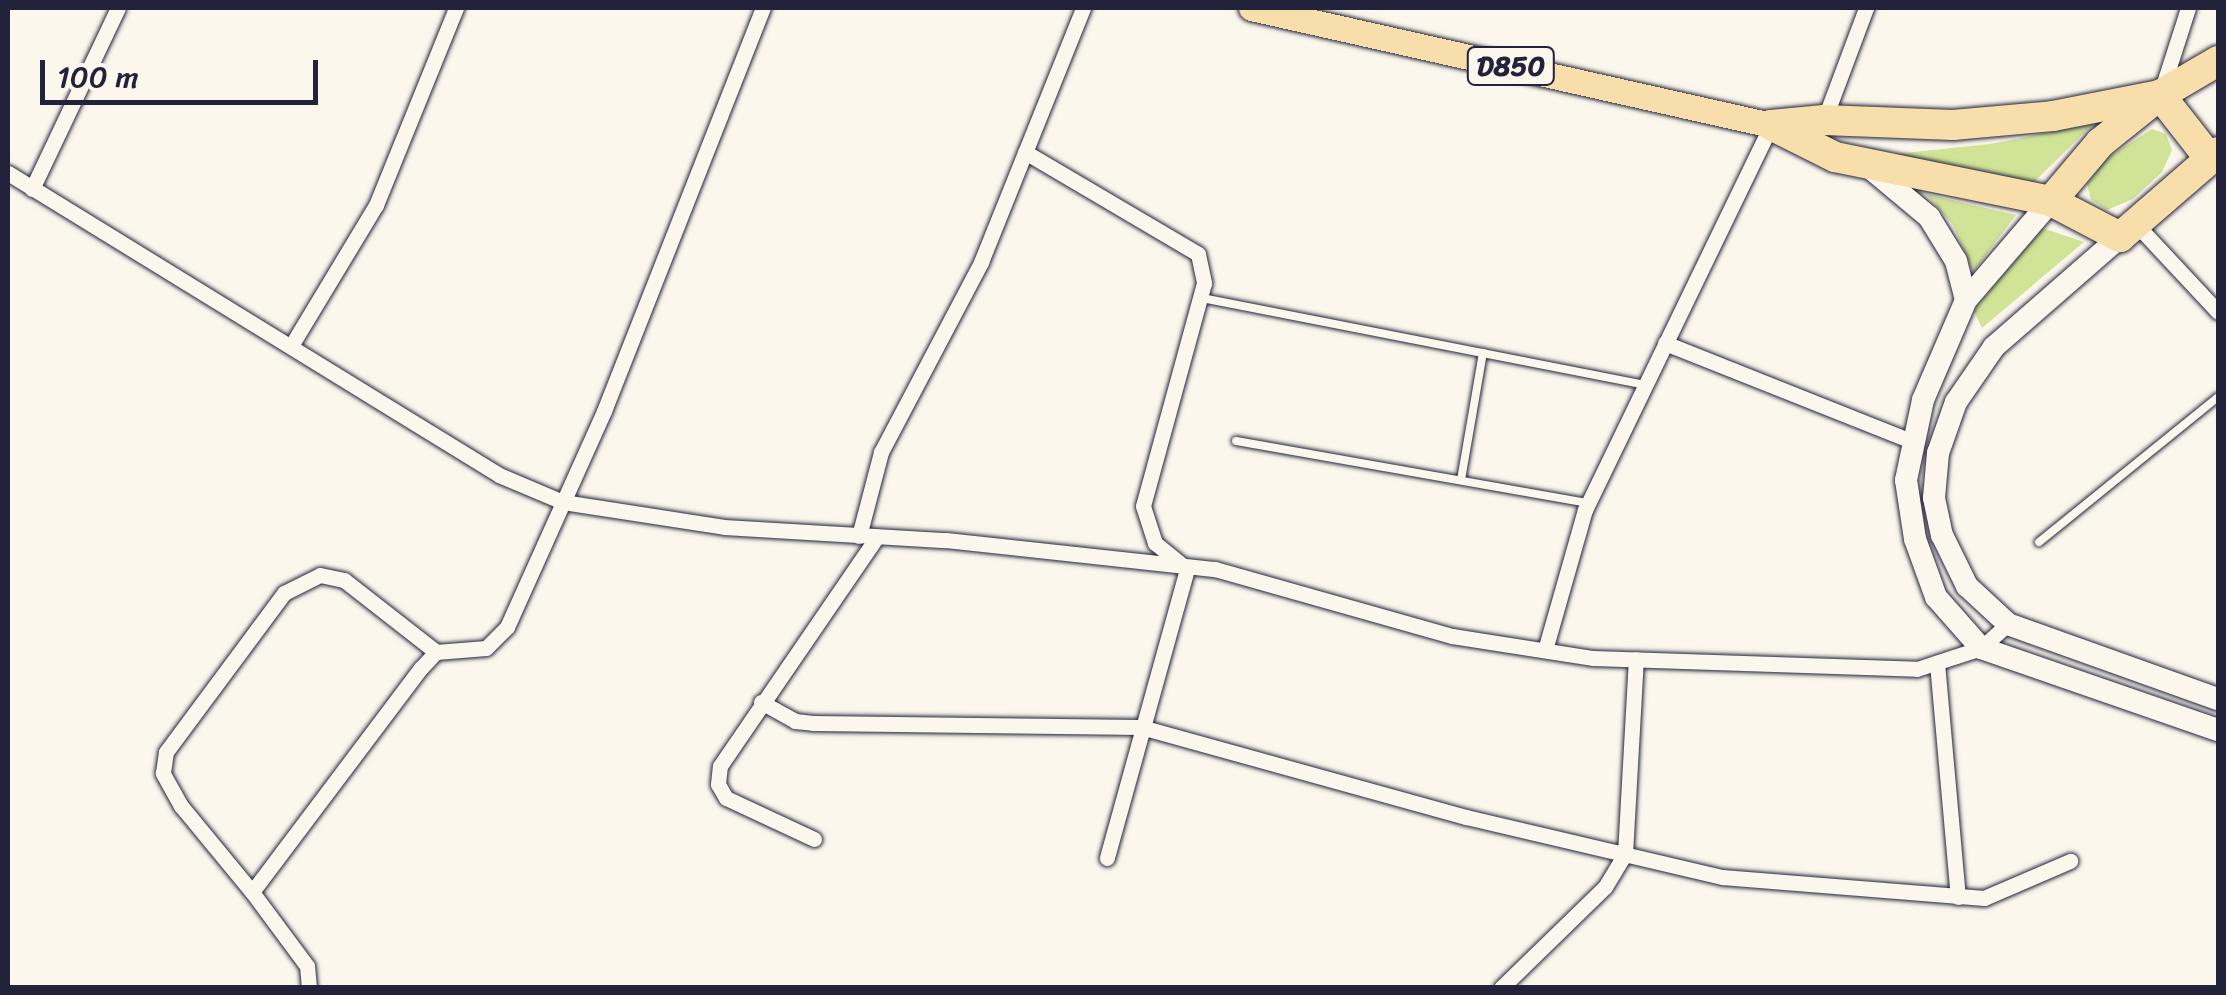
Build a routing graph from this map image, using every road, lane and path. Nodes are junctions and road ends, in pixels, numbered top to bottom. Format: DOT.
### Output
graph roads {
  1 [pos="118,8"];
  2 [pos="456,8"];
  3 [pos="763,8"];
  4 [pos="1083,8"];
  5 [pos="1251,8"];
  6 [pos="1866,8"];
  7 [pos="2188,8"];
  8 [pos="2218,61"];
  9 [pos="2160,95"];
  10 [pos="1824,120"];
  11 [pos="1771,125"];
  12 [pos="1026,152"];
  13 [pos="2214,156"];
  14 [pos="1866,164"];
  15 [pos="8,173"];
  16 [pos="32,188"];
  17 [pos="2051,202"];
  18 [pos="2128,231"];
  19 [pos="1200,298"];
  20 [pos="1966,300"];
  21 [pos="2218,312"];
  22 [pos="1664,343"];
  23 [pos="291,346"];
  24 [pos="1483,354"];
  25 [pos="1644,386"];
  26 [pos="2218,397"];
  27 [pos="1236,441"];
  28 [pos="1914,442"];
  29 [pos="1461,480"];
  30 [pos="563,502"];
  31 [pos="1589,503"];
  32 [pos="858,536"];
  33 [pos="877,536"];
  34 [pos="2040,542"];
  35 [pos="1187,568"];
  36 [pos="2008,624"];
  37 [pos="1981,648"];
  38 [pos="1545,650"];
  39 [pos="436,652"];
  40 [pos="1636,660"];
  41 [pos="1937,663"];
  42 [pos="2218,699"];
  43 [pos="761,702"];
  44 [pos="1142,728"];
  45 [pos="2218,730"];
  46 [pos="814,839"];
  47 [pos="1625,854"];
  48 [pos="1107,858"];
  49 [pos="2070,860"];
  50 [pos="252,892"];
  51 [pos="1958,897"];
  52 [pos="309,988"];
  53 [pos="1501,988"];
  1 -- 16 [label="street"];
  2 -- 23 [label="street"];
  3 -- 30 [label="street"];
  4 -- 12 [label="street"];
  5 -- 11 [label="main road, D850"];
  6 -- 10 [label="street"];
  7 -- 9 [label="street"];
  8 -- 9 [label="highway, D850"];
  9 -- 10 [label="highway, D850"];
  9 -- 13 [label="highway"];
  9 -- 17 [label="highway"];
  10 -- 11 [label="highway, D850"];
  11 -- 14 [label="highway, D850"];
  11 -- 22 [label="street"];
  12 -- 19 [label="street"];
  12 -- 32 [label="street"];
  13 -- 18 [label="highway"];
  14 -- 17 [label="highway, D850"];
  14 -- 20 [label="main road"];
  15 -- 16 [label="street"];
  16 -- 23 [label="street"];
  17 -- 18 [label="highway, D850"];
  17 -- 20 [label="main road"];
  18 -- 21 [label="street"];
  18 -- 36 [label="main road"];
  19 -- 24 [label="lane"];
  19 -- 35 [label="street"];
  20 -- 28 [label="main road"];
  22 -- 25 [label="street"];
  22 -- 28 [label="street"];
  23 -- 30 [label="street"];
  24 -- 25 [label="lane"];
  24 -- 29 [label="lane"];
  25 -- 31 [label="street"];
  26 -- 34 [label="lane"];
  27 -- 29 [label="lane"];
  28 -- 37 [label="main road"];
  29 -- 31 [label="lane"];
  30 -- 32 [label="street"];
  30 -- 39 [label="street"];
  31 -- 38 [label="street"];
  32 -- 33 [label="street"];
  33 -- 35 [label="street"];
  33 -- 43 [label="street"];
  35 -- 38 [label="street"];
  35 -- 44 [label="street"];
  36 -- 37 [label="street"];
  36 -- 42 [label="main road"];
  37 -- 41 [label="street"];
  37 -- 45 [label="main road"];
  38 -- 40 [label="street"];
  39 -- 50 [label="street"];
  39 -- 50 [label="street"];
  40 -- 41 [label="street"];
  40 -- 47 [label="street"];
  41 -- 51 [label="street"];
  43 -- 44 [label="street"];
  43 -- 46 [label="street"];
  44 -- 47 [label="street"];
  44 -- 48 [label="street"];
  47 -- 51 [label="street"];
  47 -- 53 [label="street"];
  49 -- 51 [label="street"];
  50 -- 52 [label="street"];
}
